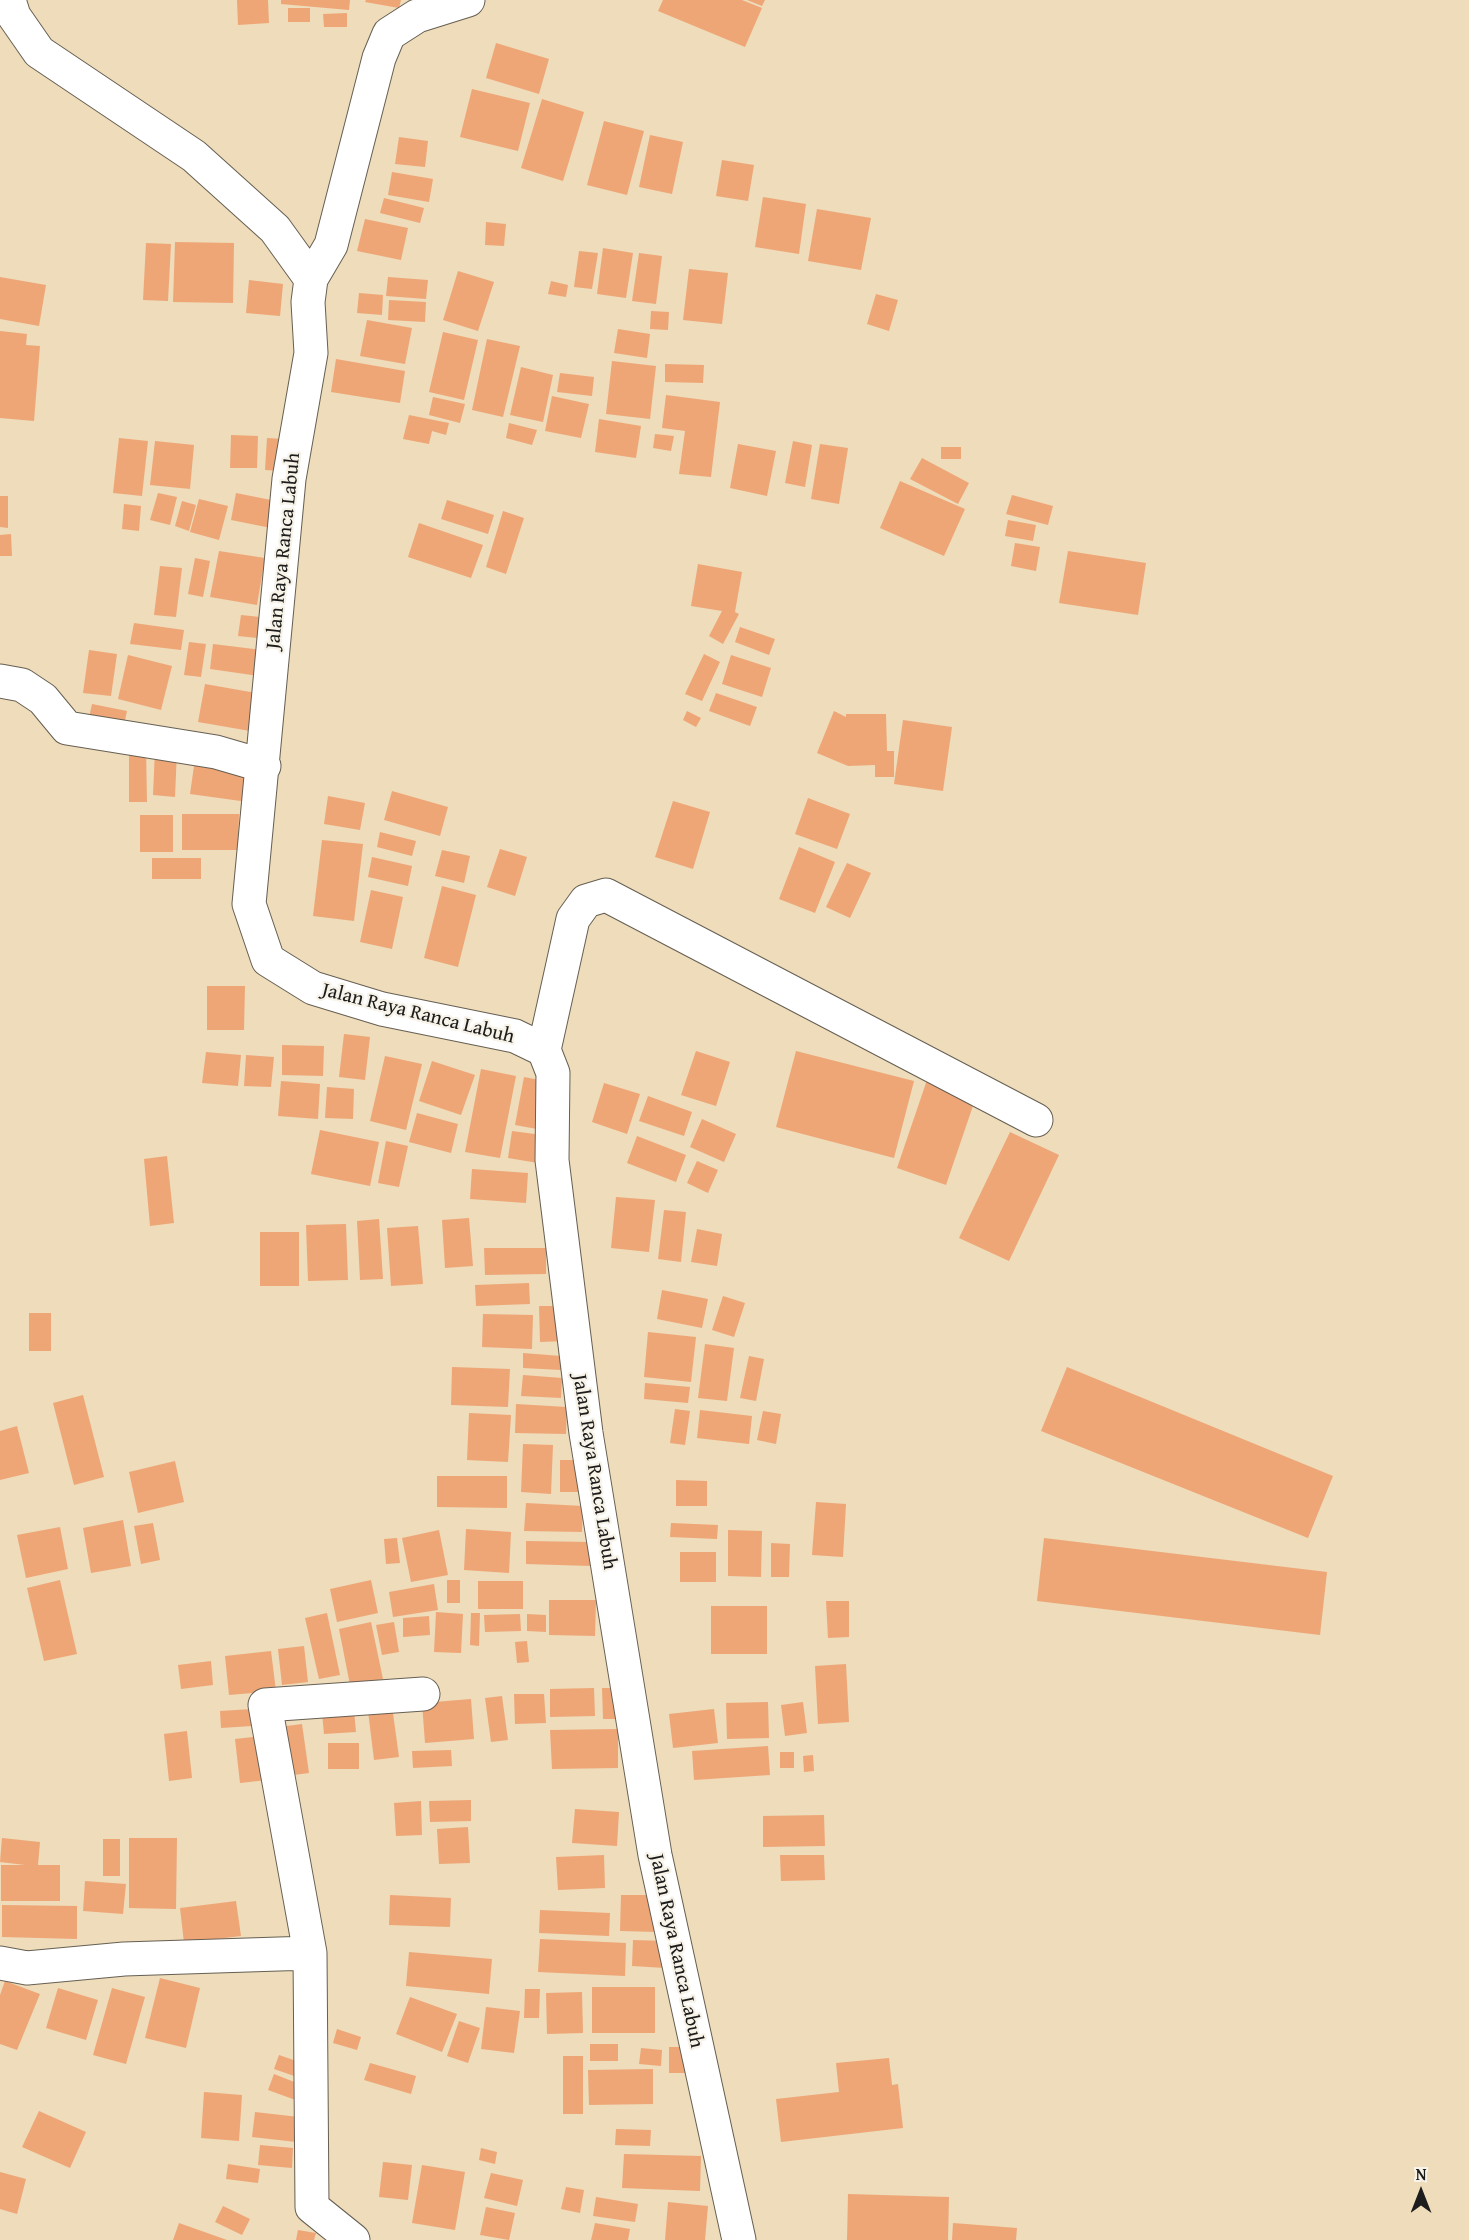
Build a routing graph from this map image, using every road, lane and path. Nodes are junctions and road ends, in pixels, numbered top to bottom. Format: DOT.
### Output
graph roads {
  1 [pos="468,0"];
  2 [pos="8,16"];
  3 [pos="311,279"];
  4 [pos="0,681"];
  5 [pos="264,766"];
  6 [pos="544,1050"];
  7 [pos="1036,1120"];
  8 [pos="423,1694"];
  9 [pos="310,1953"];
  10 [pos="0,1963"];
  11 [pos="353,2240"];
  12 [pos="738,2240"];
  1 -- 3 [label="street"];
  2 -- 3 [label="street"];
  3 -- 5 [label="street, Jalan Raya Ranca Labuh"];
  4 -- 5 [label="street"];
  5 -- 6 [label="street, Jalan Raya Ranca Labuh"];
  6 -- 7 [label="street"];
  6 -- 12 [label="street, Jalan Raya Ranca Labuh"];
  8 -- 9 [label="street"];
  9 -- 10 [label="street"];
  9 -- 11 [label="street"];
}
